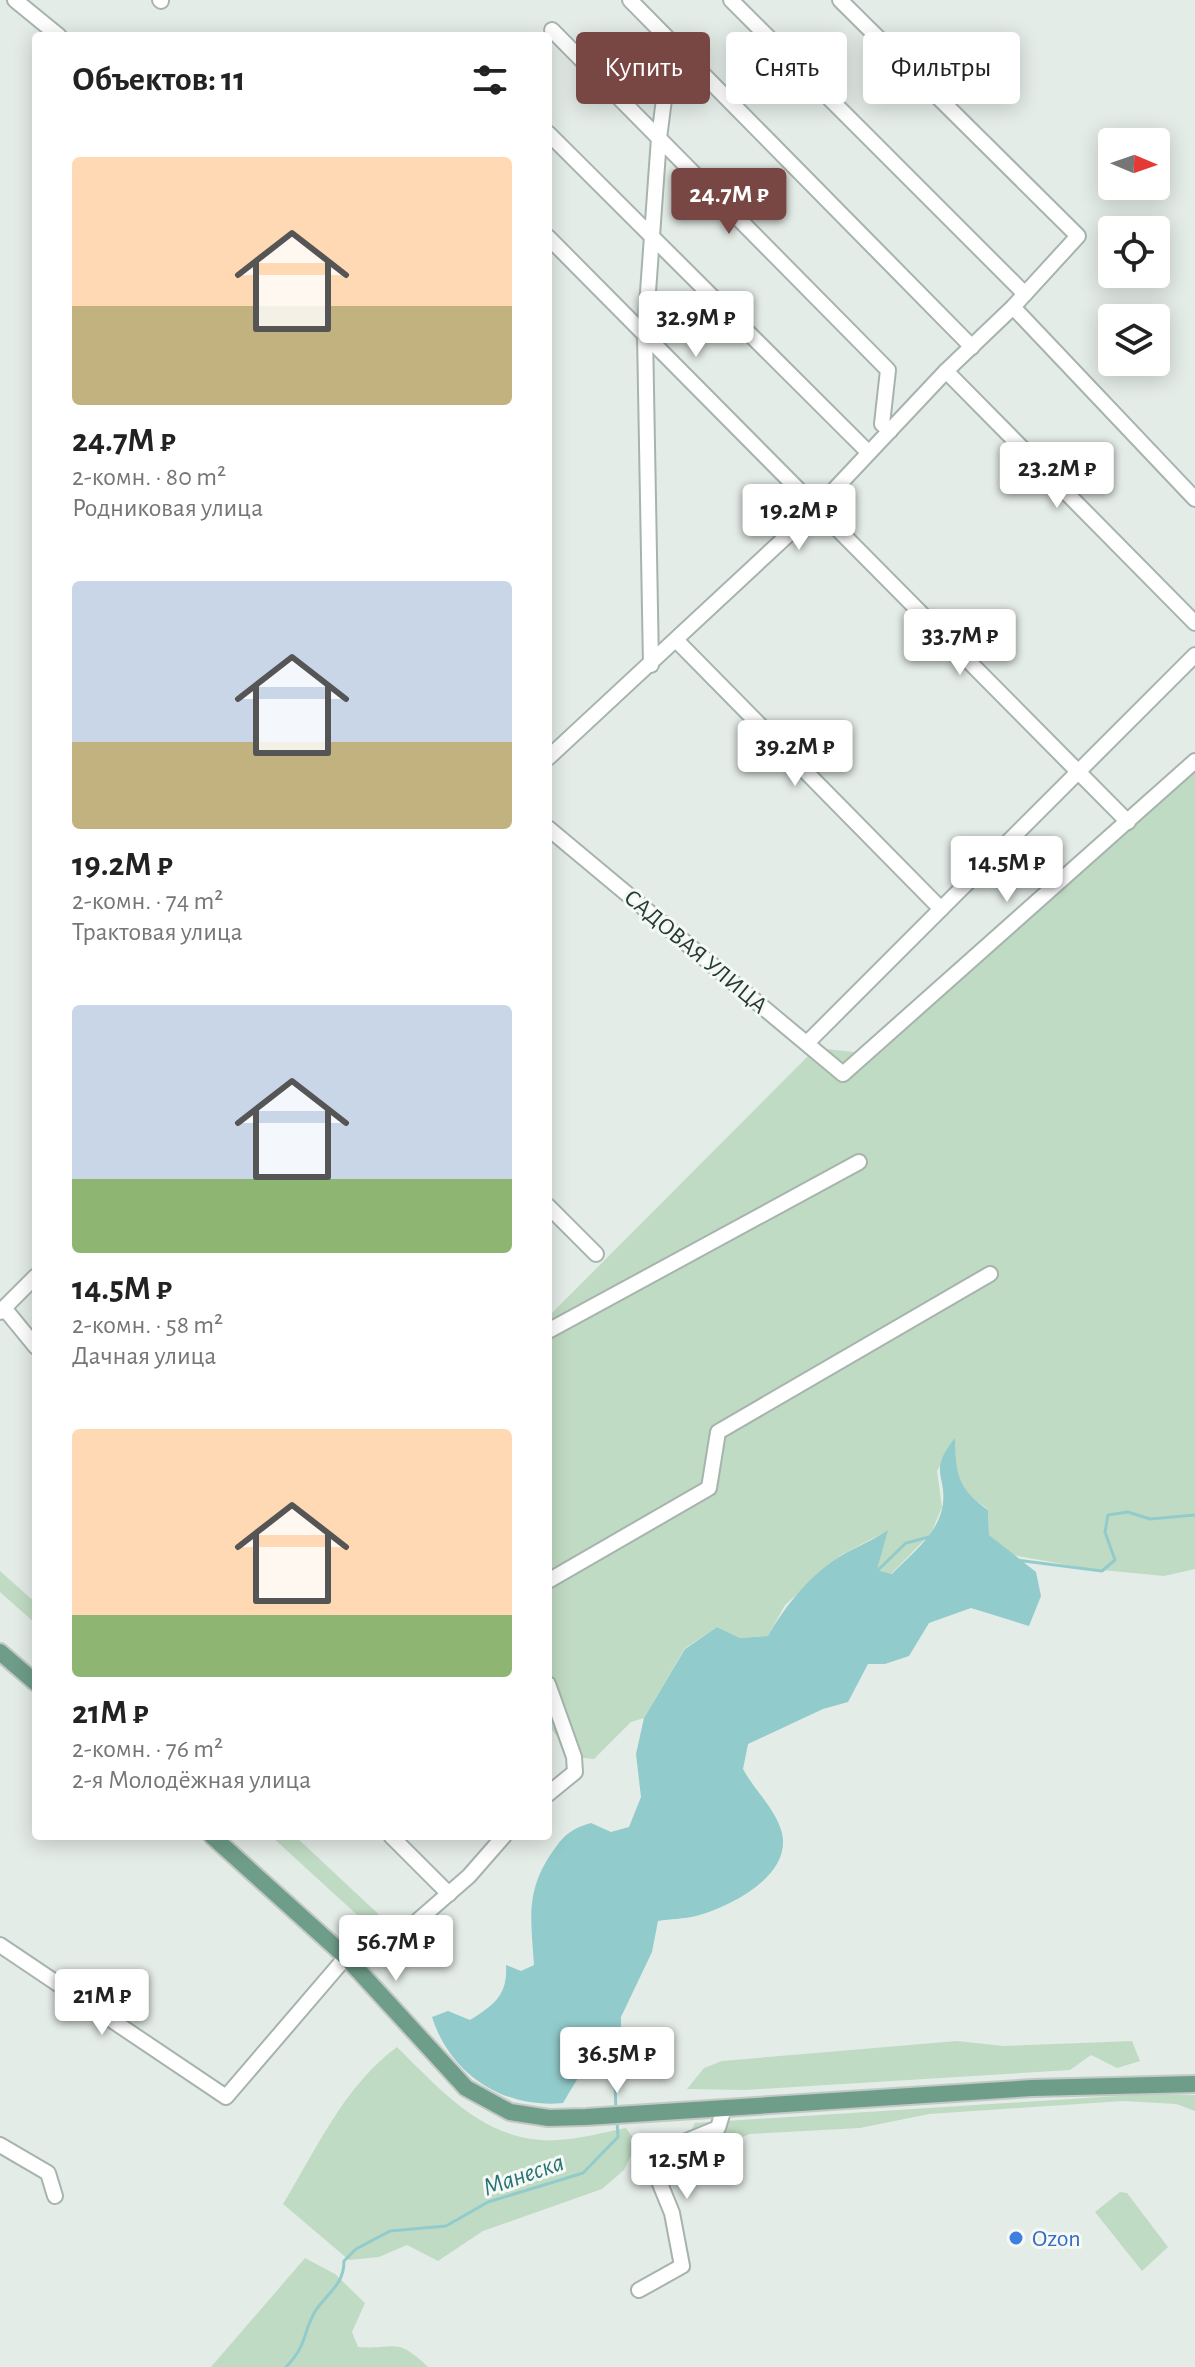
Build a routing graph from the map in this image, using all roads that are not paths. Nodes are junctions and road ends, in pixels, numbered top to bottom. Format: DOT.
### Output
graph roads {
  1 [pos="15,0"];
  2 [pos="630,0"];
  3 [pos="731,0"];
  4 [pos="840,0"];
  5 [pos="552,30"];
  6 [pos="54,32"];
  7 [pos="659,32"];
  8 [pos="710,84"];
  9 [pos="663,104"];
  10 [pos="552,137"];
  11 [pos="659,138"];
  12 [pos="653,237"];
  13 [pos="552,241"];
  14 [pos="1025,294"];
  15 [pos="1013,307"];
  16 [pos="645,334"];
  17 [pos="972,347"];
  18 [pos="946,371"];
  19 [pos="890,431"];
  20 [pos="868,452"];
  21 [pos="1195,499"];
  22 [pos="818,507"];
  23 [pos="1195,623"];
  24 [pos="676,640"];
  25 [pos="1195,655"];
  26 [pos="651,665"];
  27 [pos="552,754"];
  28 [pos="1195,761"];
  29 [pos="1081,771"];
  30 [pos="1128,822"];
  31 [pos="552,831"];
  32 [pos="941,909"];
  33 [pos="807,1043"];
  34 [pos="859,1162"];
  35 [pos="552,1210"];
  36 [pos="596,1254"];
  37 [pos="990,1274"];
  38 [pos="32,1280"];
  39 [pos="2,1310"];
  40 [pos="552,1329"];
  41 [pos="32,1343"];
  42 [pos="552,1579"];
  43 [pos="0,1652"];
  44 [pos="32,1680"];
  45 [pos="552,1695"];
  46 [pos="552,1791"];
  47 [pos="216,1840"];
  48 [pos="395,1840"];
  49 [pos="500,1840"];
  50 [pos="449,1894"];
  51 [pos="0,1945"];
  52 [pos="346,1957"];
  53 [pos="1195,2084"];
  54 [pos="724,2108"];
  55 [pos="0,2145"];
  56 [pos="55,2196"];
  57 [pos="639,2290"];
  1 -- 6 [label="street"];
  2 -- 7 [label="street"];
  3 -- 14 [label="street"];
  4 -- 14 [label="street"];
  5 -- 11 [label="street"];
  8 -- 17 [label="street"];
  9 -- 11 [label="street"];
  10 -- 12 [label="street"];
  11 -- 12 [label="street"];
  11 -- 19 [label="street"];
  12 -- 16 [label="street"];
  12 -- 20 [label="street"];
  13 -- 16 [label="street"];
  14 -- 15 [label="street"];
  15 -- 17 [label="street"];
  15 -- 21 [label="street"];
  16 -- 22 [label="street"];
  16 -- 26 [label="street"];
  17 -- 18 [label="street"];
  18 -- 19 [label="street"];
  18 -- 23 [label="street"];
  19 -- 20 [label="street"];
  20 -- 22 [label="street"];
  22 -- 24 [label="street"];
  22 -- 29 [label="street"];
  24 -- 26 [label="street"];
  24 -- 32 [label="street"];
  25 -- 29 [label="street"];
  26 -- 27 [label="street"];
  28 -- 30 [label="street"];
  29 -- 30 [label="street"];
  29 -- 32 [label="street"];
  30 -- 33 [label="street, САДОВАЯ УЛИЦА"];
  31 -- 33 [label="street, САДОВАЯ УЛИЦА"];
  32 -- 33 [label="street"];
  34 -- 40 [label="street"];
  35 -- 36 [label="street"];
  37 -- 42 [label="street"];
  38 -- 39 [label="street"];
  39 -- 41 [label="street"];
  43 -- 44 [label="main road"];
  45 -- 46 [label="street"];
  47 -- 52 [label="main road"];
  48 -- 50 [label="street"];
  49 -- 50 [label="street"];
  50 -- 52 [label="street"];
  51 -- 52 [label="street"];
  52 -- 54 [label="main road"];
  53 -- 54 [label="main road"];
  54 -- 57 [label="street"];
  55 -- 56 [label="street"];
}
